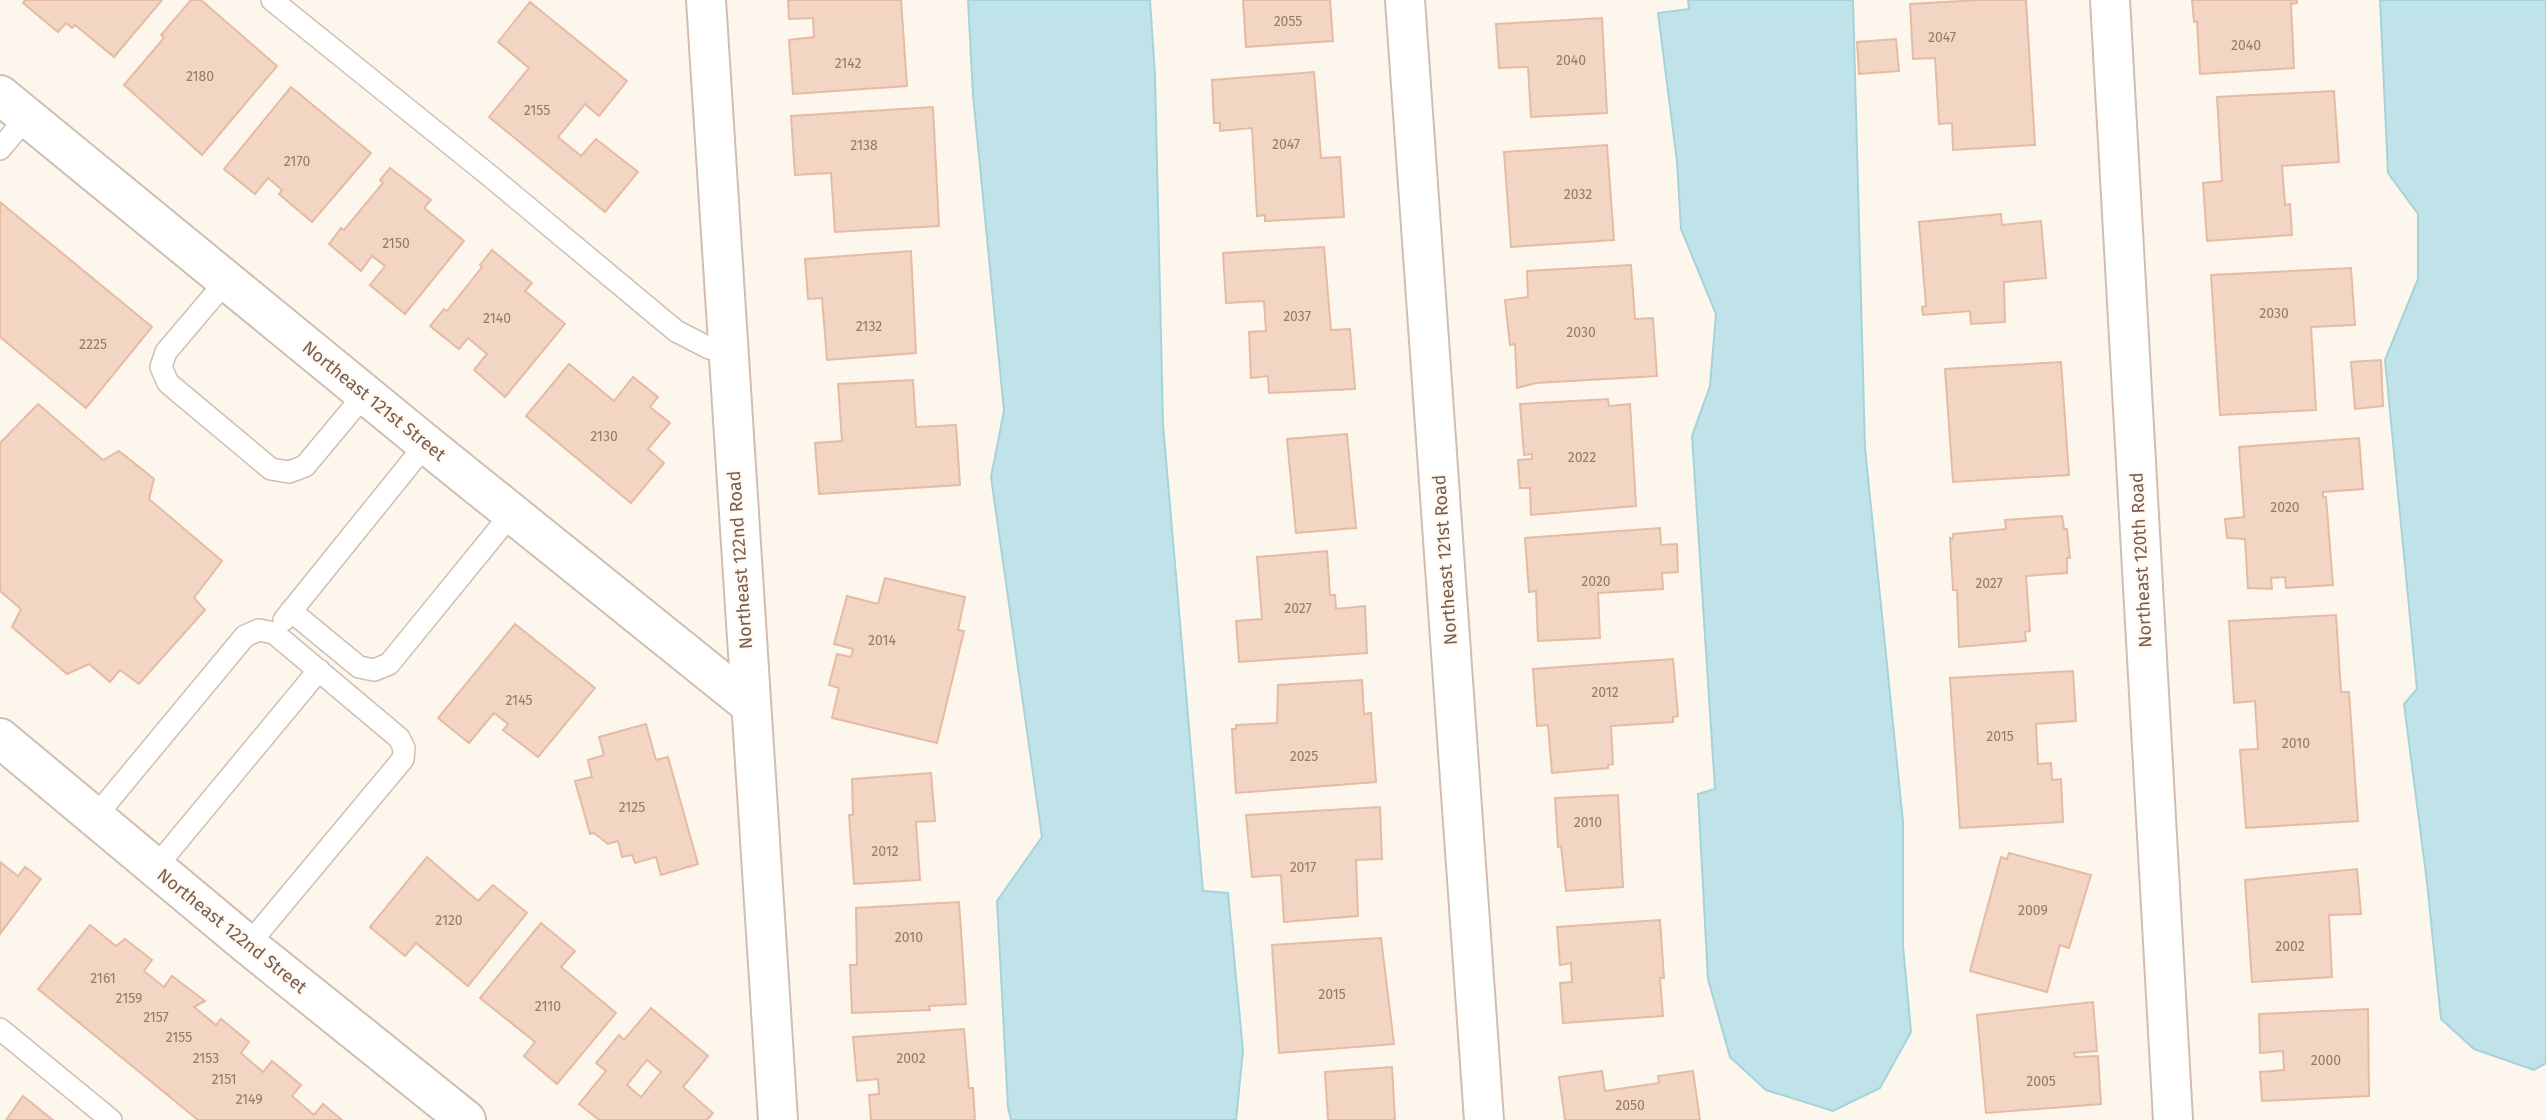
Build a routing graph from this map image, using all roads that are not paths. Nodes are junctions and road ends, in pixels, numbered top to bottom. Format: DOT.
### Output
graph roads {
  1 [pos="272,0"];
  2 [pos="706,0"];
  3 [pos="1405,0"];
  4 [pos="2110,0"];
  5 [pos="13,106"];
  6 [pos="0,149"];
  7 [pos="227,280"];
  8 [pos="727,352"];
  9 [pos="365,394"];
  10 [pos="426,444"];
  11 [pos="512,513"];
  12 [pos="291,611"];
  13 [pos="274,633"];
  14 [pos="318,670"];
  15 [pos="749,704"];
  16 [pos="0,738"];
  17 [pos="95,817"];
  18 [pos="155,868"];
  19 [pos="248,945"];
  20 [pos="0,1029"];
  21 [pos="111,1120"];
  22 [pos="466,1120"];
  23 [pos="778,1120"];
  24 [pos="1484,1120"];
  25 [pos="2173,1120"];
  1 -- 8 [label="lane"];
  2 -- 8 [label="street, Northeast 122nd Road"];
  3 -- 24 [label="street, Northeast 121st Road"];
  4 -- 25 [label="street, Northeast 120th Road"];
  5 -- 6 [label="lane"];
  5 -- 7 [label="street, Northeast 121st Street"];
  7 -- 9 [label="street, Northeast 121st Street"];
  7 -- 9 [label="lane"];
  8 -- 15 [label="street, Northeast 122nd Road"];
  9 -- 10 [label="street, Northeast 121st Street"];
  10 -- 11 [label="street, Northeast 121st Street"];
  10 -- 12 [label="lane"];
  11 -- 12 [label="lane"];
  11 -- 15 [label="street, Northeast 121st Street"];
  12 -- 13 [label="lane"];
  13 -- 14 [label="lane"];
  13 -- 17 [label="lane"];
  14 -- 18 [label="lane"];
  14 -- 19 [label="lane"];
  15 -- 23 [label="street, Northeast 122nd Road"];
  16 -- 17 [label="street, Northeast 122nd Street"];
  17 -- 18 [label="street, Northeast 122nd Street"];
  18 -- 19 [label="street, Northeast 122nd Street"];
  19 -- 22 [label="street, Northeast 122nd Street"];
  20 -- 21 [label="lane"];
}
